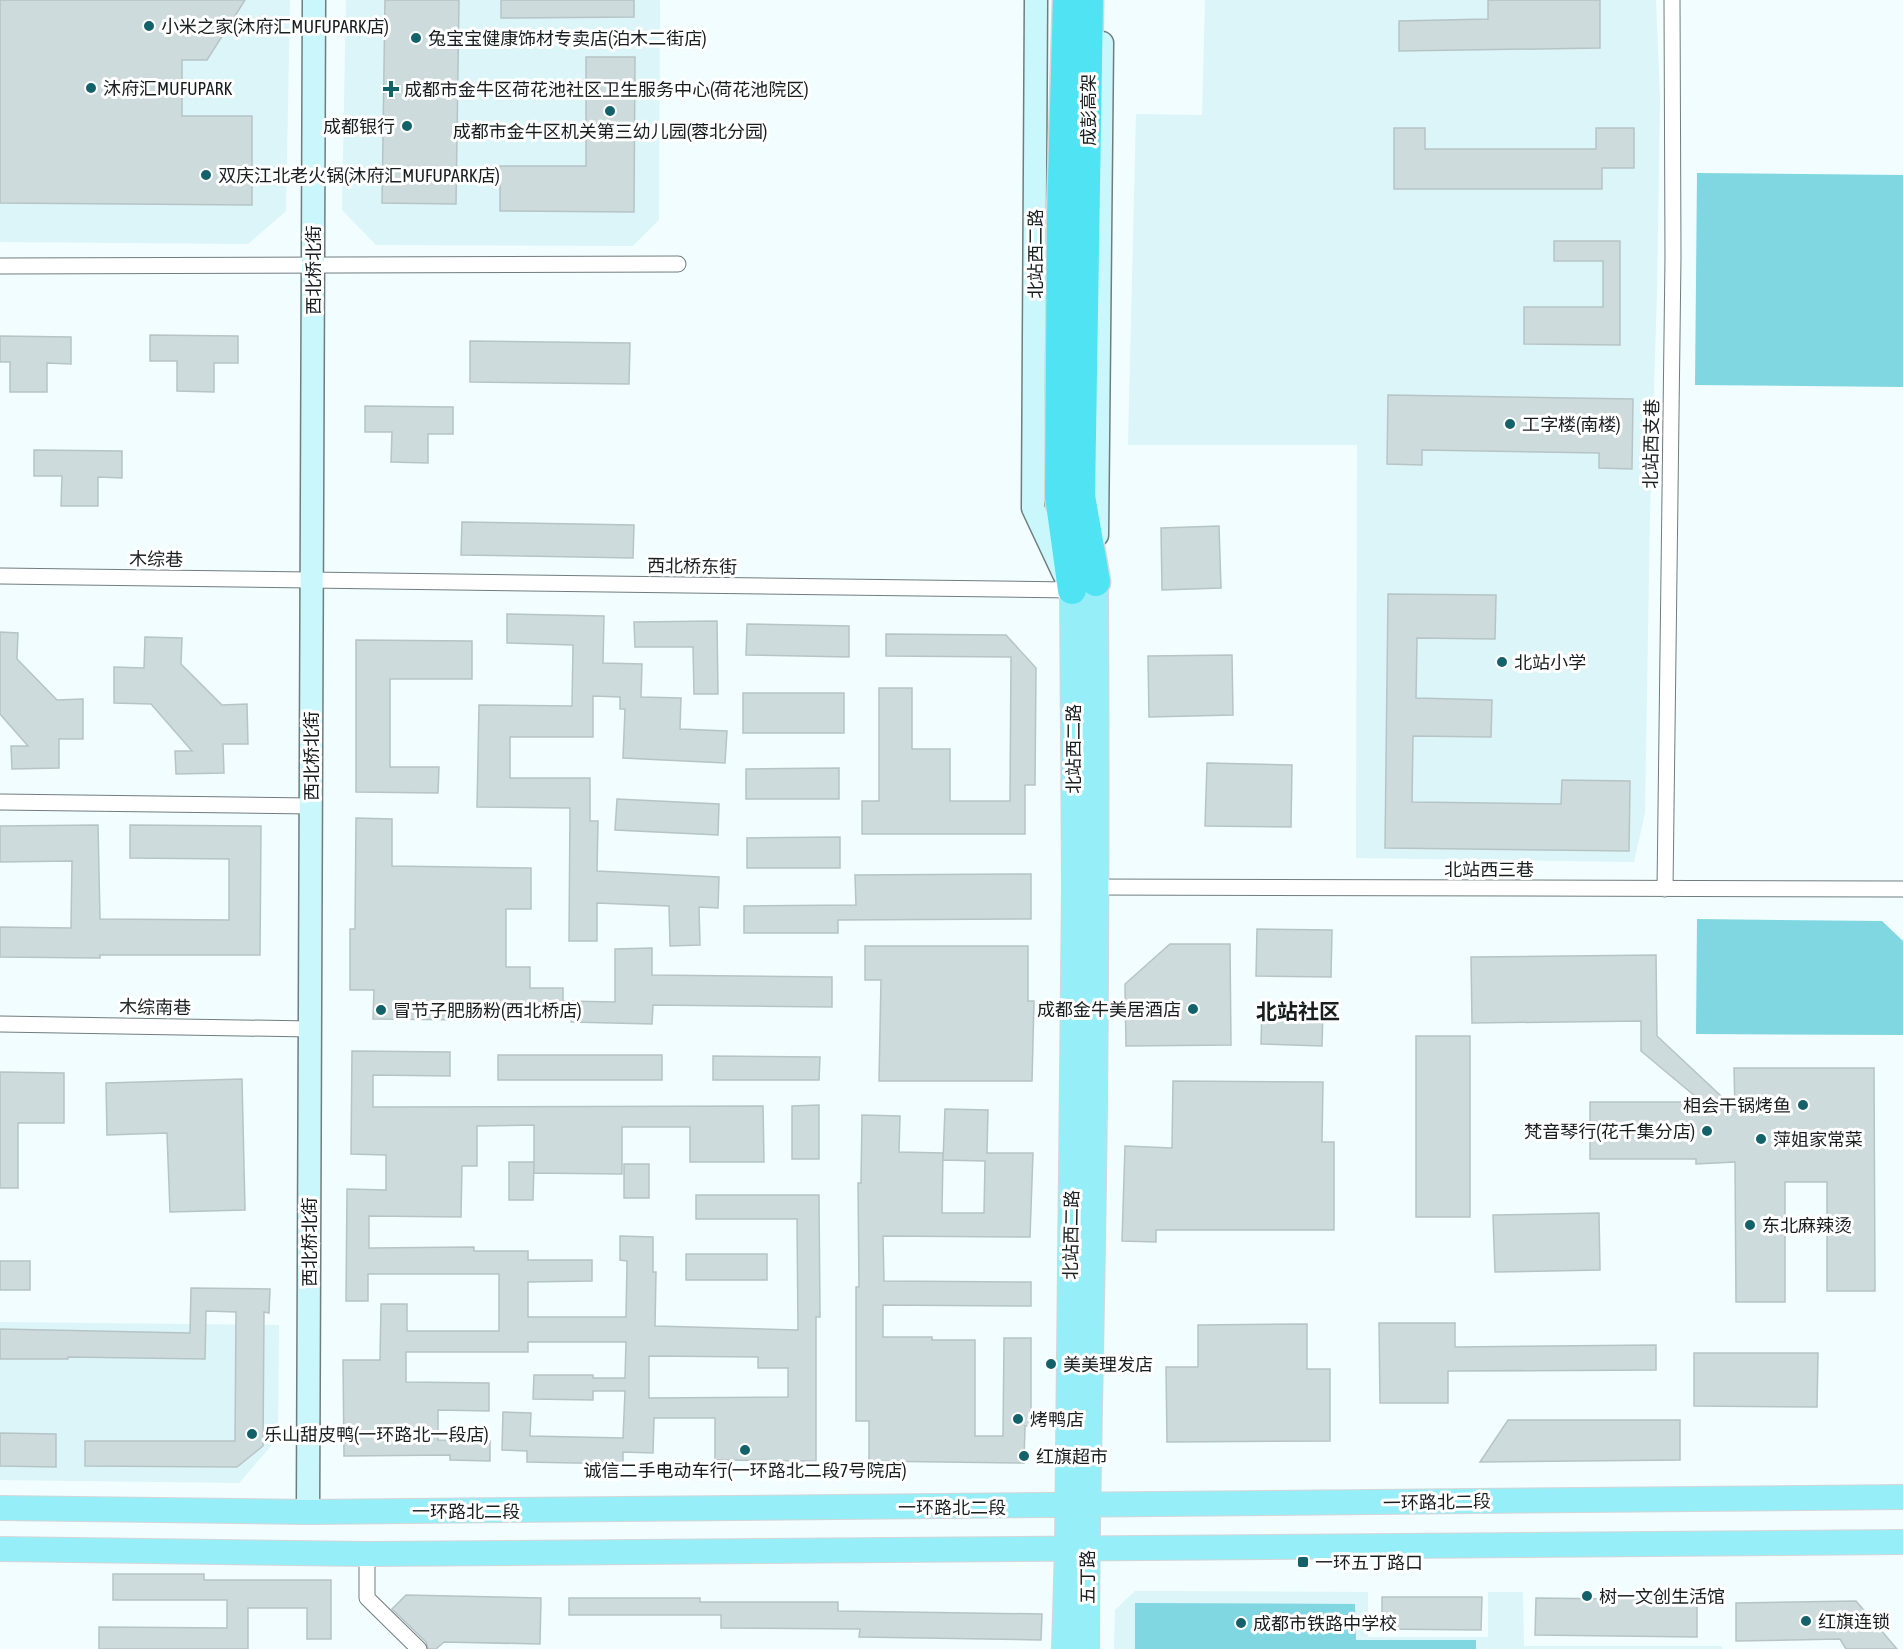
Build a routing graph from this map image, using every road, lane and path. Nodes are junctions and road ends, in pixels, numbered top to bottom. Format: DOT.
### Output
graph roads {
  1 [pos="314,0"];
  2 [pos="1036,0"];
  3 [pos="1067,0"];
  4 [pos="1089,0"];
  5 [pos="1103,0"];
  6 [pos="1672,0"];
  7 [pos="1073,219"];
  8 [pos="678,264"];
  9 [pos="313,265"];
  10 [pos="0,266"];
  11 [pos="0,576"];
  12 [pos="312,580"];
  13 [pos="1084,586"];
  14 [pos="0,802"];
  15 [pos="311,806"];
  16 [pos="1085,887"];
  17 [pos="1665,889"];
  18 [pos="1903,889"];
  19 [pos="0,1024"];
  20 [pos="310,1029"];
  21 [pos="1903,1497"];
  22 [pos="1077,1506"];
  23 [pos="0,1508"];
  24 [pos="308,1512"];
  25 [pos="1903,1542"];
  26 [pos="1077,1547"];
  27 [pos="0,1549"];
  28 [pos="367,1554"];
  29 [pos="419,1649"];
  30 [pos="1064,1649"];
  31 [pos="1087,1649"];
  1 -- 9 [label="street, 西北桥北街"];
  2 -- 13 [label="street, 北站西二路"];
  3 -- 7 [label="highway, 成彭高架"];
  4 -- 7 [label="highway, 成彭高架"];
  5 -- 13 [label="street, 北站西二路"];
  6 -- 17 [label="street, 北站西支巷"];
  7 -- 13 [label="highway"];
  8 -- 9 [label="street"];
  9 -- 10 [label="street"];
  9 -- 12 [label="street, 西北桥北街"];
  11 -- 12 [label="street, 木综巷"];
  12 -- 13 [label="street, 西北桥东街"];
  12 -- 15 [label="street, 西北桥北街"];
  13 -- 16 [label="main road, 北站西二路"];
  14 -- 15 [label="street"];
  15 -- 20 [label="street, 西北桥北街"];
  16 -- 17 [label="street, 北站西三巷"];
  16 -- 22 [label="main road, 北站西二路"];
  17 -- 18 [label="street, 北站西三巷"];
  19 -- 20 [label="street, 木综南巷"];
  20 -- 24 [label="street, 西北桥北街"];
  21 -- 22 [label="main road, 一环路北二段"];
  22 -- 24 [label="main road, 一环路北二段"];
  22 -- 26 [label="main road, 五丁路"];
  23 -- 24 [label="main road, 一环路北二段"];
  25 -- 26 [label="main road"];
  26 -- 28 [label="main road"];
  26 -- 30 [label="main road, 五丁路"];
  26 -- 31 [label="main road, 五丁路"];
  27 -- 28 [label="main road"];
  28 -- 29 [label="street"];
}
